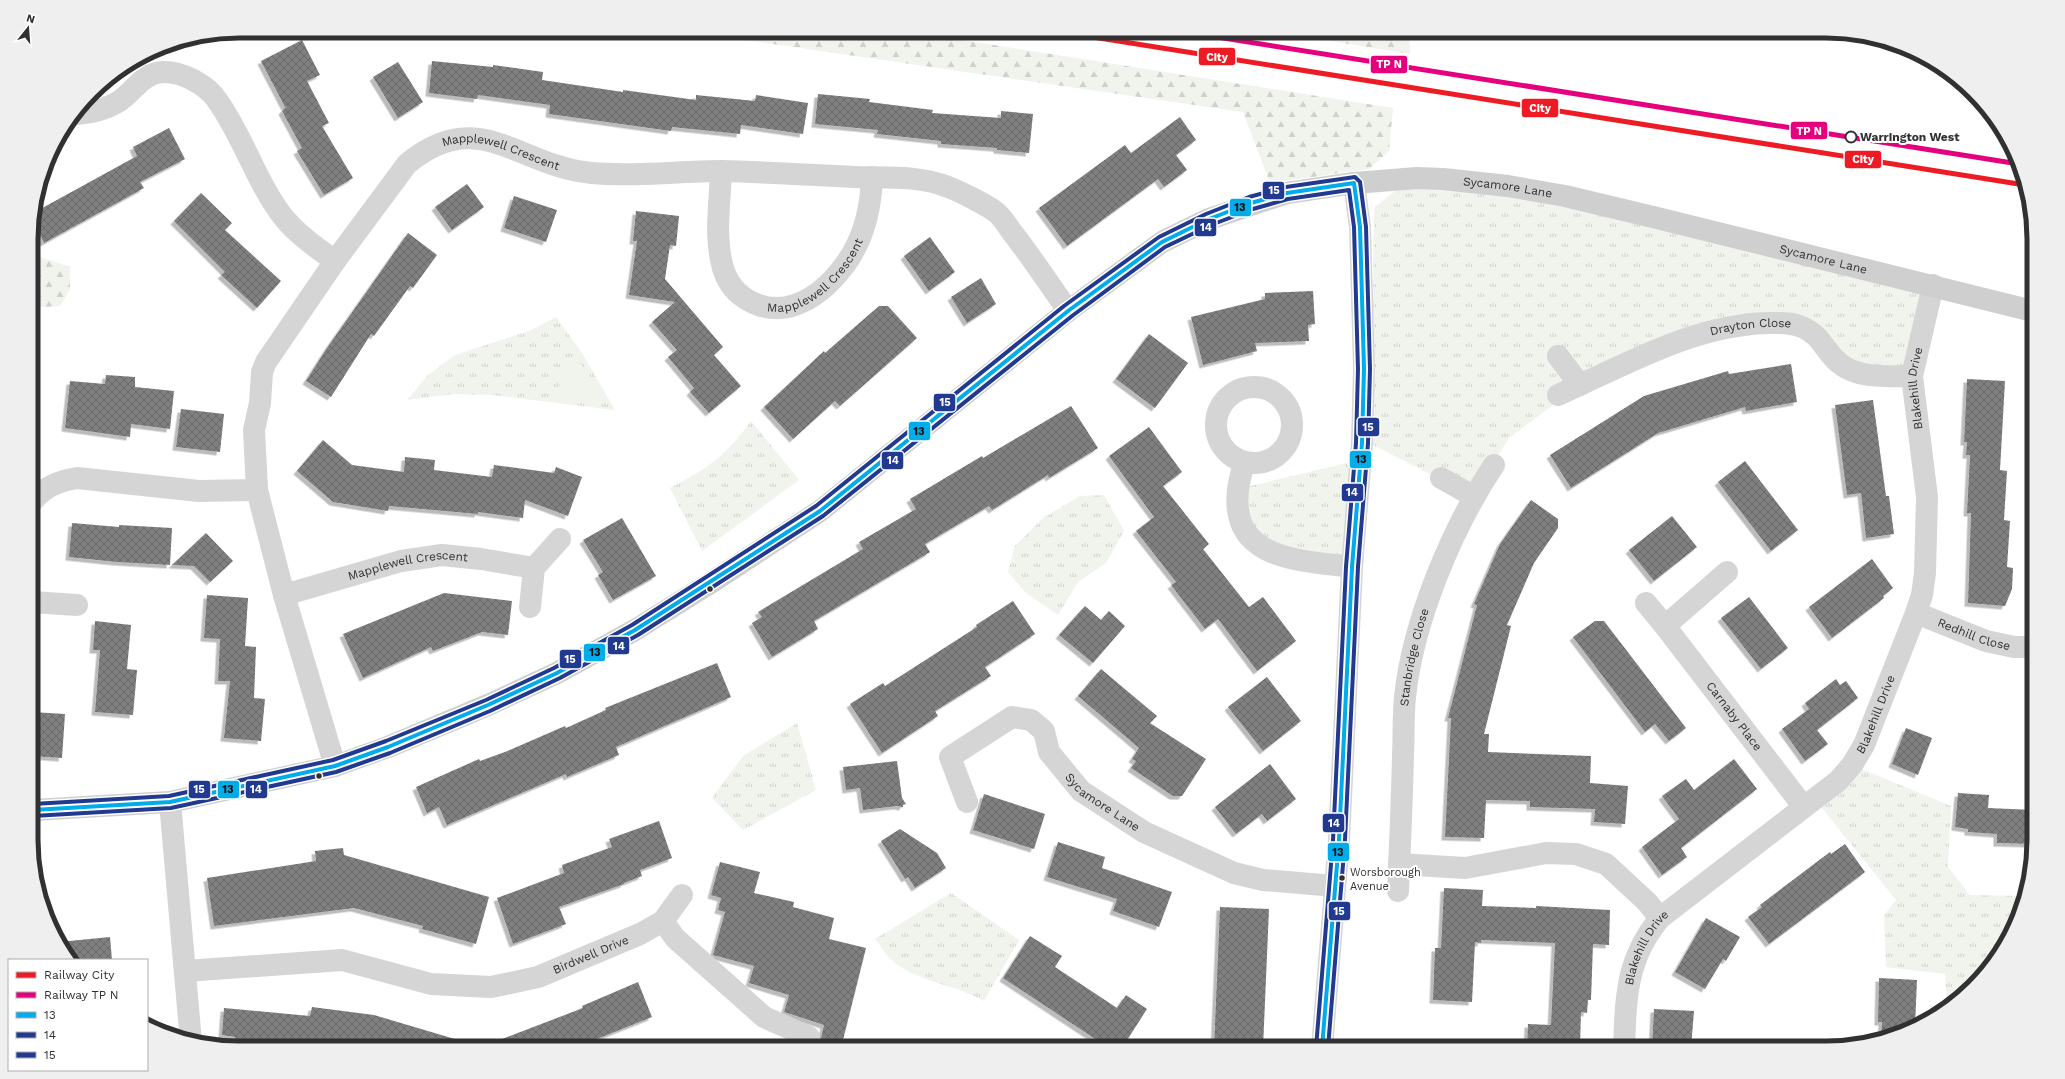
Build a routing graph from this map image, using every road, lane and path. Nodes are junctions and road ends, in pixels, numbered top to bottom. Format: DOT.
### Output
graph roads {
  1 [pos="81,113"];
  2 [pos="721,171"];
  3 [pos="872,177"];
  4 [pos="1354,183"];
  5 [pos="335,261"];
  6 [pos="1933,285"];
  7 [pos="1068,311"];
  8 [pos="2027,311"];
  9 [pos="1558,356"];
  10 [pos="1912,376"];
  11 [pos="1580,385"];
  12 [pos="1558,395"];
  13 [pos="1244,463"];
  14 [pos="1494,465"];
  15 [pos="1441,478"];
  16 [pos="256,490"];
  17 [pos="38,494"];
  18 [pos="1473,496"];
  19 [pos="560,539"];
  20 [pos="1352,567"];
  21 [pos="534,568"];
  22 [pos="1727,572"];
  23 [pos="284,595"];
  24 [pos="38,602"];
  25 [pos="1646,603"];
  26 [pos="77,604"];
  27 [pos="530,607"];
  28 [pos="1916,613"];
  29 [pos="1665,626"];
  30 [pos="2027,647"];
  31 [pos="335,766"];
  32 [pos="170,802"];
  33 [pos="967,802"];
  34 [pos="1803,806"];
  35 [pos="38,810"];
  36 [pos="1399,864"];
  37 [pos="1335,886"];
  38 [pos="1398,891"];
  39 [pos="682,895"];
  40 [pos="1660,918"];
  41 [pos="663,921"];
  42 [pos="185,971"];
  43 [pos="187,1034"];
  44 [pos="809,1037"];
  45 [pos="1323,1041"];
  46 [pos="1624,1041"];
  1 -- 5 [label="street"];
  2 -- 3 [label="street, Mapplewell Crescent"];
  2 -- 3 [label="street, Mapplewell Crescent"];
  2 -- 5 [label="street, Mapplewell Crescent"];
  3 -- 7 [label="street, Mapplewell Crescent"];
  4 -- 6 [label="street, Sycamore Lane"];
  4 -- 7 [label="street, Sycamore Lane"];
  4 -- 20 [label="street"];
  5 -- 16 [label="street, Mapplewell Crescent"];
  6 -- 8 [label="street, Sycamore Lane"];
  6 -- 10 [label="street, Blakehill Drive"];
  7 -- 31 [label="street, Sycamore Lane"];
  9 -- 11 [label="street"];
  10 -- 11 [label="street, Drayton Close"];
  10 -- 28 [label="street, Blakehill Drive"];
  11 -- 12 [label="street, Drayton Close"];
  13 -- 20 [label="street"];
  14 -- 18 [label="street, Stanbridge Close"];
  15 -- 18 [label="street"];
  16 -- 17 [label="street"];
  16 -- 23 [label="street, Mapplewell Crescent"];
  18 -- 36 [label="street, Stanbridge Close"];
  19 -- 21 [label="street"];
  20 -- 37 [label="street"];
  21 -- 23 [label="street, Mapplewell Crescent"];
  21 -- 27 [label="street"];
  22 -- 29 [label="street"];
  23 -- 31 [label="street, Mapplewell Crescent"];
  24 -- 26 [label="street"];
  25 -- 29 [label="street, Carnaby Place"];
  28 -- 30 [label="street, Redhill Close"];
  28 -- 34 [label="street, Blakehill Drive"];
  29 -- 34 [label="street, Carnaby Place"];
  31 -- 32 [label="street, Sycamore Lane"];
  32 -- 35 [label="street, Sycamore Lane"];
  32 -- 42 [label="street"];
  33 -- 37 [label="street, Sycamore Lane"];
  34 -- 40 [label="street, Blakehill Drive"];
  36 -- 38 [label="street, Stanbridge Close"];
  36 -- 40 [label="street"];
  37 -- 45 [label="street"];
  39 -- 41 [label="street, Birdwell Drive"];
  40 -- 46 [label="street, Blakehill Drive"];
  41 -- 42 [label="street, Birdwell Drive"];
  41 -- 44 [label="street"];
  42 -- 43 [label="street"];
}
